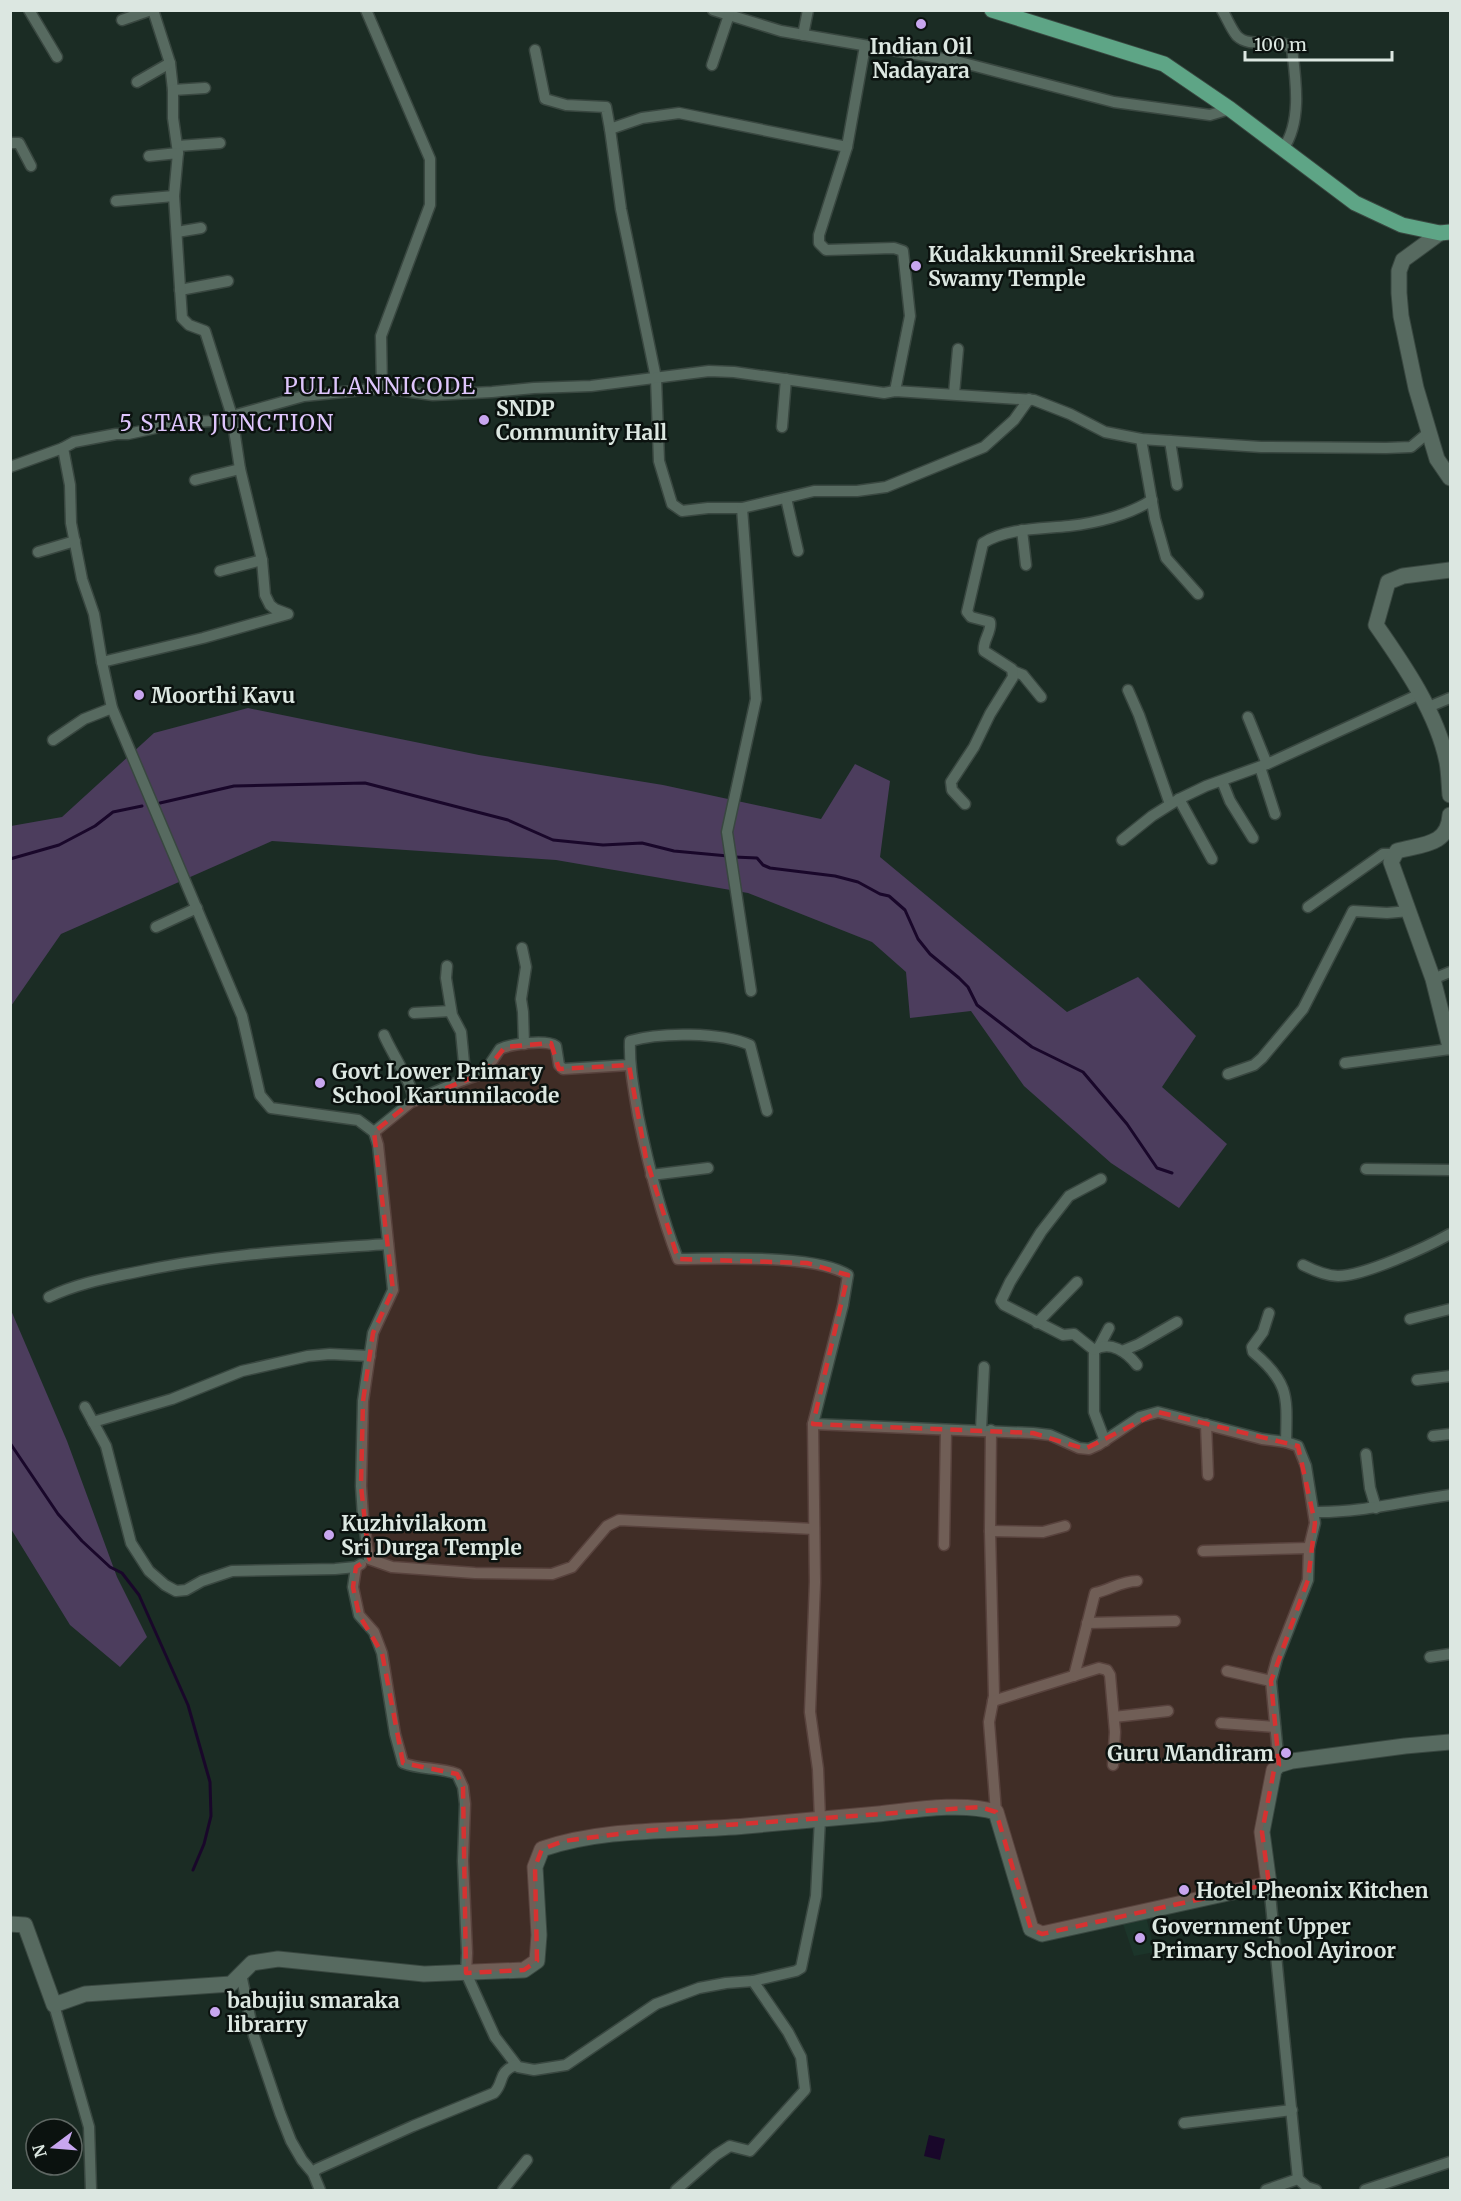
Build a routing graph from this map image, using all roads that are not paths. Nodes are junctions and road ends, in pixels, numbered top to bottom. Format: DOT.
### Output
graph roads {
  1 [pos="29,10"];
  2 [pos="152,10"];
  3 [pos="366,10"];
  4 [pos="713,10"];
  5 [pos="808,10"];
  6 [pos="992,10"];
  7 [pos="1222,10"];
  8 [pos="729,15"];
  9 [pos="122,20"];
  10 [pos="803,35"];
  11 [pos="865,46"];
  12 [pos="536,50"];
  13 [pos="57,57"];
  14 [pos="170,63"];
  15 [pos="712,65"];
  16 [pos="137,82"];
  17 [pos="205,88"];
  18 [pos="173,90"];
  19 [pos="1230,109"];
  20 [pos="610,129"];
  21 [pos="10,143"];
  22 [pos="220,143"];
  23 [pos="847,147"];
  24 [pos="178,149"];
  25 [pos="1283,149"];
  26 [pos="149,156"];
  27 [pos="31,166"];
  28 [pos="174,196"];
  29 [pos="116,201"];
  30 [pos="201,228"];
  31 [pos="177,232"];
  32 [pos="1445,232"];
  33 [pos="228,281"];
  34 [pos="180,290"];
  35 [pos="958,349"];
  36 [pos="656,378"];
  37 [pos="786,379"];
  38 [pos="382,388"];
  39 [pos="896,391"];
  40 [pos="954,394"];
  41 [pos="1029,399"];
  42 [pos="232,416"];
  43 [pos="782,427"];
  44 [pos="1429,432"];
  45 [pos="1141,440"];
  46 [pos="1170,441"];
  47 [pos="63,448"];
  48 [pos="10,467"];
  49 [pos="240,469"];
  50 [pos="1450,478"];
  51 [pos="195,480"];
  52 [pos="1177,486"];
  53 [pos="786,498"];
  54 [pos="1152,500"];
  55 [pos="742,508"];
  56 [pos="1022,530"];
  57 [pos="75,541"];
  58 [pos="798,551"];
  59 [pos="38,552"];
  60 [pos="262,560"];
  61 [pos="1026,565"];
  62 [pos="1450,570"];
  63 [pos="220,571"];
  64 [pos="1198,594"];
  65 [pos="102,662"];
  66 [pos="1013,671"];
  67 [pos="1128,690"];
  68 [pos="1041,697"];
  69 [pos="1450,698"];
  70 [pos="1423,701"];
  71 [pos="112,708"];
  72 [pos="1248,717"];
  73 [pos="53,740"];
  74 [pos="1449,761"];
  75 [pos="1264,765"];
  76 [pos="1222,781"];
  77 [pos="1450,795"];
  78 [pos="1175,801"];
  79 [pos="965,804"];
  80 [pos="1275,813"];
  81 [pos="1450,815"];
  82 [pos="1252,838"];
  83 [pos="1122,840"];
  84 [pos="1392,857"];
  85 [pos="1212,858"];
  86 [pos="1308,907"];
  87 [pos="196,908"];
  88 [pos="1409,911"];
  89 [pos="156,927"];
  90 [pos="522,948"];
  91 [pos="447,966"];
  92 [pos="1450,972"];
  93 [pos="1433,979"];
  94 [pos="751,992"];
  95 [pos="451,1011"];
  96 [pos="414,1013"];
  97 [pos="384,1035"];
  98 [pos="524,1044"];
  99 [pos="1450,1048"];
  100 [pos="1345,1064"];
  101 [pos="629,1065"];
  102 [pos="1228,1074"];
  103 [pos="463,1080"];
  104 [pos="414,1101"];
  105 [pos="767,1111"];
  106 [pos="374,1132"];
  107 [pos="708,1168"];
  108 [pos="1366,1169"];
  109 [pos="1450,1170"];
  110 [pos="651,1175"];
  111 [pos="1101,1179"];
  112 [pos="1450,1234"];
  113 [pos="387,1244"];
  114 [pos="1303,1265"];
  115 [pos="1077,1282"];
  116 [pos="49,1297"];
  117 [pos="1450,1309"];
  118 [pos="1269,1313"];
  119 [pos="1410,1319"];
  120 [pos="1177,1322"];
  121 [pos="1037,1323"];
  122 [pos="1109,1328"];
  123 [pos="1096,1348"];
  124 [pos="1122,1351"];
  125 [pos="370,1356"];
  126 [pos="1137,1365"];
  127 [pos="984,1367"];
  128 [pos="1450,1376"];
  129 [pos="1417,1380"];
  130 [pos="84,1407"];
  131 [pos="93,1422"];
  132 [pos="813,1424"];
  133 [pos="1206,1424"];
  134 [pos="946,1430"];
  135 [pos="986,1430"];
  136 [pos="1450,1434"];
  137 [pos="1433,1436"];
  138 [pos="1105,1441"];
  139 [pos="1286,1442"];
  140 [pos="1366,1454"];
  141 [pos="1208,1475"];
  142 [pos="1450,1495"];
  143 [pos="1376,1508"];
  144 [pos="1314,1512"];
  145 [pos="1065,1526"];
  146 [pos="814,1530"];
  147 [pos="990,1531"];
  148 [pos="944,1545"];
  149 [pos="1309,1548"];
  150 [pos="1203,1551"];
  151 [pos="369,1559"];
  152 [pos="356,1567"];
  153 [pos="1137,1581"];
  154 [pos="1175,1621"];
  155 [pos="1087,1623"];
  156 [pos="1450,1654"];
  157 [pos="1430,1657"];
  158 [pos="1227,1671"];
  159 [pos="1074,1676"];
  160 [pos="1270,1681"];
  161 [pos="993,1701"];
  162 [pos="1168,1711"];
  163 [pos="1114,1717"];
  164 [pos="1221,1723"];
  165 [pos="1275,1727"];
  166 [pos="1450,1742"];
  167 [pos="1113,1765"];
  168 [pos="1279,1765"];
  169 [pos="996,1812"];
  170 [pos="820,1819"];
  171 [pos="1269,1884"];
  172 [pos="10,1924"];
  173 [pos="466,1972"];
  174 [pos="241,1974"];
  175 [pos="753,1981"];
  176 [pos="54,2005"];
  177 [pos="516,2064"];
  178 [pos="1292,2110"];
  179 [pos="1184,2123"];
  180 [pos="527,2160"];
  181 [pos="1450,2162"];
  182 [pos="313,2173"];
  183 [pos="1298,2179"];
  184 [pos="689,2186"];
  185 [pos="91,2190"];
  186 [pos="320,2190"];
  187 [pos="503,2190"];
  188 [pos="676,2190"];
  189 [pos="1266,2190"];
  190 [pos="1316,2190"];
  191 [pos="1365,2190"];
  1 -- 13 [label="street"];
  2 -- 9 [label="street"];
  2 -- 14 [label="street"];
  3 -- 38 [label="street"];
  4 -- 8 [label="street"];
  5 -- 10 [label="street"];
  6 -- 19 [label="main road"];
  7 -- 25 [label="street"];
  8 -- 10 [label="street"];
  8 -- 15 [label="street"];
  10 -- 11 [label="street"];
  11 -- 19 [label="street"];
  11 -- 23 [label="street"];
  12 -- 20 [label="street"];
  14 -- 16 [label="street"];
  14 -- 18 [label="street"];
  17 -- 18 [label="street"];
  18 -- 24 [label="street"];
  19 -- 25 [label="main road"];
  20 -- 23 [label="street"];
  20 -- 36 [label="street"];
  21 -- 27 [label="street"];
  22 -- 24 [label="street"];
  23 -- 39 [label="street"];
  24 -- 26 [label="street"];
  24 -- 28 [label="street"];
  25 -- 32 [label="main road"];
  28 -- 29 [label="street"];
  28 -- 31 [label="street"];
  30 -- 31 [label="street"];
  31 -- 34 [label="street"];
  32 -- 44 [label="main road"];
  33 -- 34 [label="street"];
  34 -- 42 [label="street"];
  35 -- 40 [label="street"];
  36 -- 37 [label="street"];
  36 -- 38 [label="street"];
  36 -- 55 [label="street"];
  37 -- 39 [label="street"];
  37 -- 43 [label="street"];
  38 -- 42 [label="street"];
  39 -- 40 [label="street"];
  40 -- 41 [label="street"];
  41 -- 45 [label="street"];
  41 -- 53 [label="street"];
  42 -- 47 [label="street"];
  42 -- 49 [label="street"];
  44 -- 46 [label="street"];
  44 -- 50 [label="main road"];
  45 -- 46 [label="street"];
  45 -- 54 [label="street"];
  46 -- 52 [label="street"];
  47 -- 48 [label="street"];
  47 -- 57 [label="street"];
  49 -- 51 [label="street"];
  49 -- 60 [label="street"];
  53 -- 55 [label="street"];
  53 -- 58 [label="street"];
  54 -- 56 [label="street"];
  54 -- 64 [label="street"];
  55 -- 94 [label="street"];
  56 -- 61 [label="street"];
  56 -- 66 [label="street"];
  57 -- 59 [label="street"];
  57 -- 65 [label="street"];
  60 -- 63 [label="street"];
  60 -- 65 [label="street"];
  62 -- 70 [label="main road"];
  65 -- 71 [label="street"];
  66 -- 68 [label="street"];
  66 -- 79 [label="street"];
  67 -- 78 [label="street"];
  69 -- 70 [label="street"];
  70 -- 74 [label="main road"];
  70 -- 75 [label="street"];
  71 -- 73 [label="street"];
  71 -- 87 [label="street"];
  72 -- 75 [label="street"];
  74 -- 77 [label="main road"];
  75 -- 76 [label="street"];
  75 -- 80 [label="street"];
  76 -- 78 [label="street"];
  76 -- 82 [label="street"];
  78 -- 83 [label="street"];
  78 -- 85 [label="street"];
  81 -- 84 [label="main road"];
  84 -- 86 [label="street"];
  84 -- 88 [label="main road"];
  87 -- 89 [label="street"];
  87 -- 106 [label="street"];
  88 -- 93 [label="main road"];
  88 -- 102 [label="street"];
  90 -- 98 [label="street"];
  91 -- 95 [label="street"];
  92 -- 93 [label="street"];
  93 -- 99 [label="main road"];
  95 -- 96 [label="street"];
  95 -- 103 [label="street"];
  97 -- 104 [label="street"];
  98 -- 101 [label="street"];
  98 -- 103 [label="street"];
  99 -- 100 [label="street"];
  101 -- 105 [label="street"];
  101 -- 110 [label="street"];
  103 -- 104 [label="street"];
  104 -- 106 [label="street"];
  106 -- 113 [label="street"];
  107 -- 110 [label="street"];
  108 -- 109 [label="street"];
  110 -- 132 [label="street"];
  111 -- 121 [label="street"];
  112 -- 114 [label="street"];
  113 -- 116 [label="street"];
  113 -- 125 [label="street"];
  115 -- 121 [label="street"];
  117 -- 119 [label="street"];
  118 -- 139 [label="street"];
  120 -- 124 [label="street"];
  121 -- 123 [label="street"];
  122 -- 123 [label="street"];
  123 -- 124 [label="street"];
  123 -- 138 [label="street"];
  124 -- 126 [label="street"];
  125 -- 131 [label="street"];
  125 -- 151 [label="street"];
  127 -- 135 [label="street"];
  128 -- 129 [label="street"];
  130 -- 131 [label="street"];
  131 -- 152 [label="street"];
  132 -- 134 [label="street"];
  132 -- 146 [label="street"];
  133 -- 138 [label="street"];
  133 -- 139 [label="street"];
  133 -- 141 [label="street"];
  134 -- 135 [label="street"];
  134 -- 148 [label="street"];
  135 -- 138 [label="street"];
  135 -- 147 [label="street"];
  136 -- 137 [label="street"];
  139 -- 144 [label="street"];
  140 -- 143 [label="street"];
  142 -- 143 [label="street"];
  143 -- 144 [label="street"];
  144 -- 149 [label="street"];
  145 -- 147 [label="street"];
  146 -- 151 [label="street"];
  146 -- 170 [label="street"];
  147 -- 161 [label="street"];
  149 -- 150 [label="street"];
  149 -- 160 [label="street"];
  151 -- 152 [label="street"];
  152 -- 173 [label="street"];
  153 -- 155 [label="street"];
  154 -- 155 [label="street"];
  155 -- 159 [label="street"];
  156 -- 157 [label="street"];
  158 -- 160 [label="street"];
  159 -- 161 [label="street"];
  159 -- 163 [label="street"];
  160 -- 165 [label="street"];
  161 -- 169 [label="street"];
  162 -- 163 [label="street"];
  163 -- 167 [label="street"];
  164 -- 165 [label="street"];
  165 -- 168 [label="street"];
  166 -- 168 [label="main road"];
  168 -- 171 [label="main road"];
  169 -- 170 [label="main road"];
  169 -- 171 [label="main road"];
  170 -- 173 [label="main road"];
  170 -- 175 [label="street"];
  171 -- 178 [label="street"];
  172 -- 176 [label="main road"];
  173 -- 174 [label="main road"];
  173 -- 177 [label="street"];
  174 -- 176 [label="main road"];
  174 -- 182 [label="street"];
  175 -- 177 [label="street"];
  175 -- 184 [label="street"];
  176 -- 185 [label="street"];
  177 -- 182 [label="street"];
  178 -- 179 [label="street"];
  178 -- 183 [label="street"];
  180 -- 187 [label="street"];
  181 -- 191 [label="street"];
  182 -- 186 [label="street"];
  183 -- 189 [label="street"];
  183 -- 190 [label="street"];
  184 -- 188 [label="street"];
}
